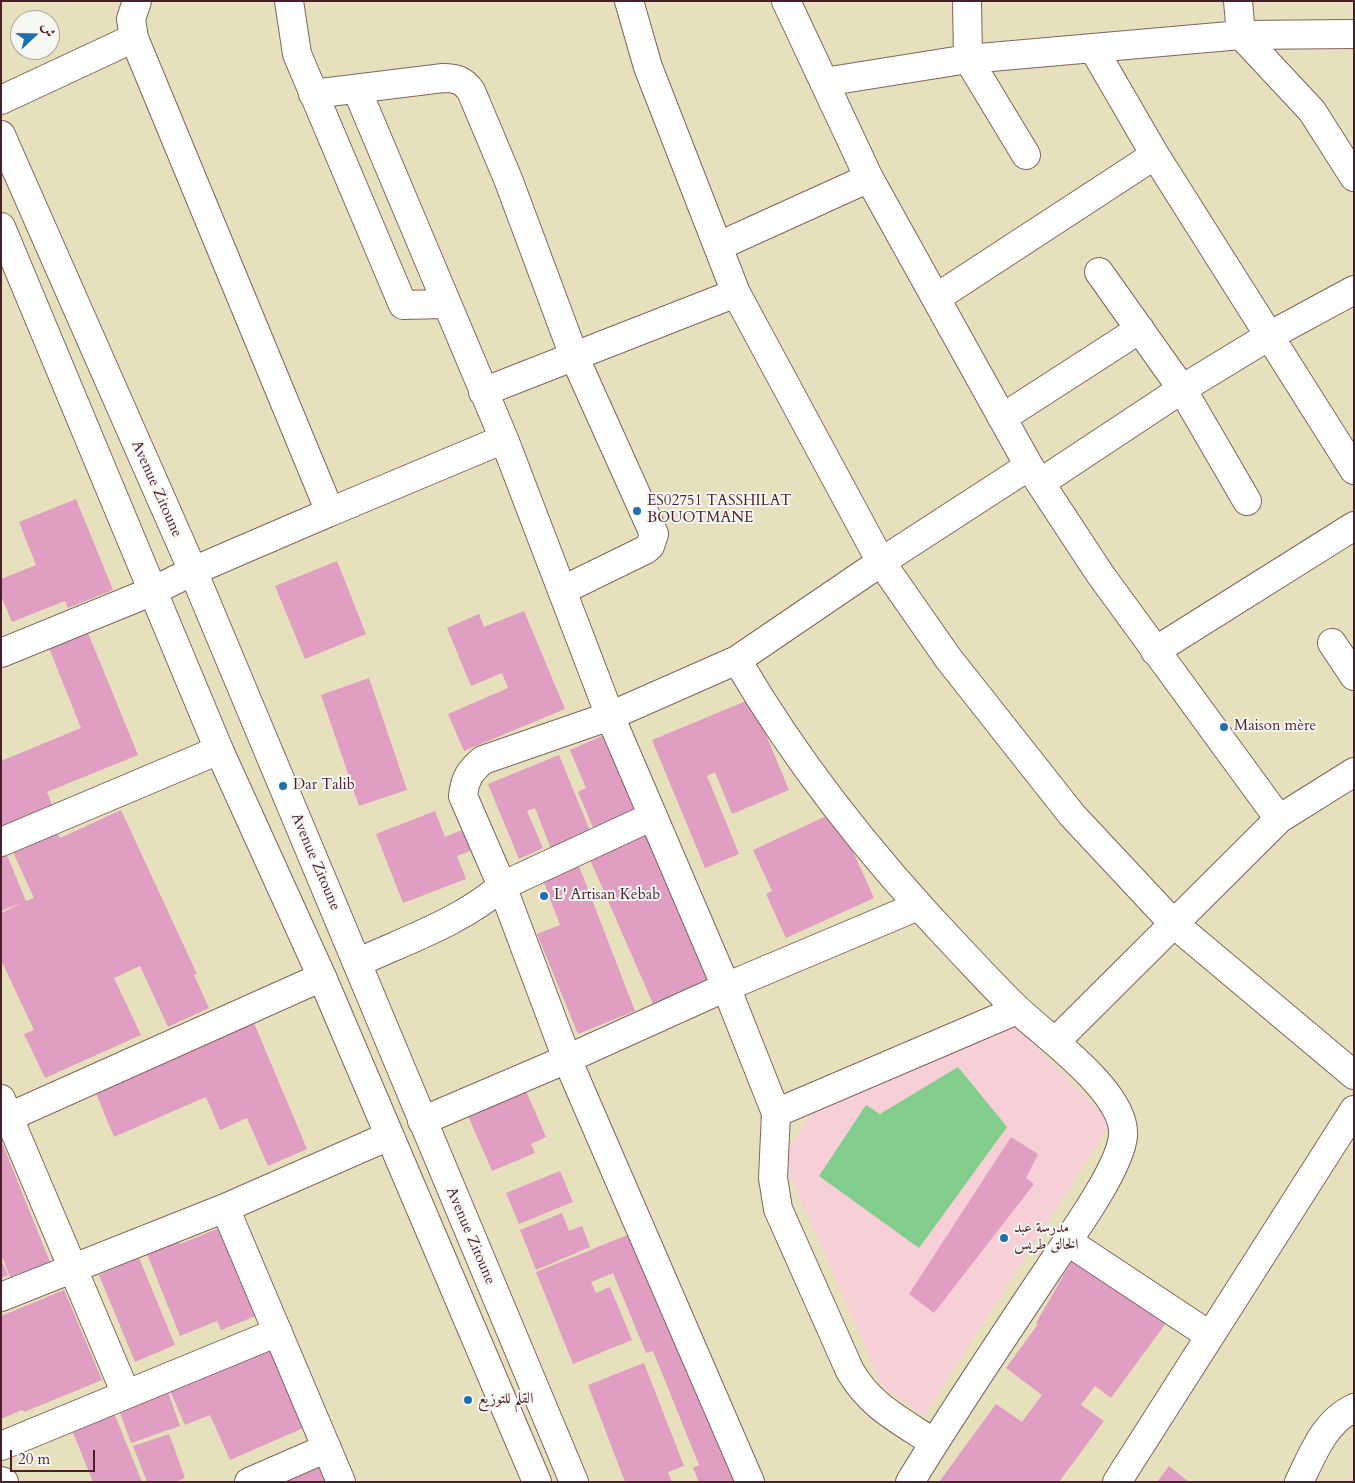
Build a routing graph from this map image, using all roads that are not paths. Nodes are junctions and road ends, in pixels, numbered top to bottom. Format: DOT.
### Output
graph roads {
  1 [pos="137,1"];
  2 [pos="290,1"];
  3 [pos="629,1"];
  4 [pos="786,1"];
  5 [pos="967,1"];
  6 [pos="1238,1"];
  7 [pos="1354,34"];
  8 [pos="1241,35"];
  9 [pos="134,38"];
  10 [pos="1093,48"];
  11 [pos="968,59"];
  12 [pos="824,82"];
  13 [pos="357,90"];
  14 [pos="313,94"];
  15 [pos="1,100"];
  16 [pos="1,135"];
  17 [pos="1026,155"];
  18 [pos="1155,156"];
  19 [pos="1354,177"];
  20 [pos="869,178"];
  21 [pos="1,227"];
  22 [pos="719,246"];
  23 [pos="1099,272"];
  24 [pos="1354,290"];
  25 [pos="736,293"];
  26 [pos="936,298"];
  27 [pos="445,304"];
  28 [pos="1140,329"];
  29 [pos="1269,336"];
  30 [pos="574,356"];
  31 [pos="1182,389"];
  32 [pos="483,392"];
  33 [pos="1002,418"];
  34 [pos="504,439"];
  35 [pos="1354,470"];
  36 [pos="1035,474"];
  37 [pos="1247,501"];
  38 [pos="330,512"];
  39 [pos="1354,526"];
  40 [pos="881,562"];
  41 [pos="192,571"];
  42 [pos="563,590"];
  43 [pos="153,591"];
  44 [pos="1332,643"];
  45 [pos="1155,651"];
  46 [pos="1,653"];
  47 [pos="737,660"];
  48 [pos="1354,676"];
  49 [pos="610,716"];
  50 [pos="218,750"];
  51 [pos="1354,772"];
  52 [pos="654,816"];
  53 [pos="1279,819"];
  54 [pos="1,842"];
  55 [pos="502,886"];
  56 [pos="918,906"];
  57 [pos="1172,923"];
  58 [pos="358,963"];
  59 [pos="322,977"];
  60 [pos="726,986"];
  61 [pos="1017,1010"];
  62 [pos="1056,1041"];
  63 [pos="567,1059"];
  64 [pos="1354,1075"];
  65 [pos="5,1108"];
  66 [pos="1354,1110"];
  67 [pos="776,1113"];
  68 [pos="422,1121"];
  69 [pos="389,1136"];
  70 [pos="226,1208"];
  71 [pos="1067,1241"];
  72 [pos="72,1268"];
  73 [pos="1,1297"];
  74 [pos="278,1332"];
  75 [pos="1209,1335"];
  76 [pos="126,1394"];
  77 [pos="1354,1408"];
  78 [pos="934,1443"];
  79 [pos="1,1446"];
  80 [pos="327,1448"];
  81 [pos="249,1482"];
  82 [pos="341,1482"];
  83 [pos="537,1482"];
  84 [pos="574,1482"];
  85 [pos="750,1482"];
  86 [pos="910,1482"];
  87 [pos="1117,1482"];
  88 [pos="1299,1482"];
  1 -- 9 [label="street"];
  2 -- 14 [label="street"];
  3 -- 22 [label="street"];
  4 -- 12 [label="street"];
  5 -- 11 [label="street"];
  6 -- 8 [label="street"];
  7 -- 8 [label="street"];
  8 -- 10 [label="street"];
  8 -- 19 [label="street"];
  9 -- 15 [label="street"];
  9 -- 38 [label="street"];
  10 -- 11 [label="street"];
  10 -- 18 [label="street"];
  11 -- 12 [label="street"];
  11 -- 17 [label="street"];
  12 -- 20 [label="street"];
  13 -- 14 [label="street"];
  13 -- 27 [label="street"];
  13 -- 30 [label="street"];
  14 -- 27 [label="street"];
  16 -- 41 [label="street, Avenue Zitoune"];
  18 -- 26 [label="street"];
  18 -- 29 [label="street"];
  20 -- 22 [label="street"];
  20 -- 26 [label="street"];
  21 -- 43 [label="street"];
  22 -- 25 [label="street"];
  23 -- 28 [label="street"];
  24 -- 29 [label="street"];
  25 -- 30 [label="street"];
  25 -- 40 [label="street"];
  26 -- 33 [label="street"];
  27 -- 32 [label="street"];
  28 -- 31 [label="street"];
  28 -- 33 [label="street"];
  29 -- 31 [label="street"];
  29 -- 35 [label="street"];
  30 -- 32 [label="street"];
  30 -- 42 [label="street"];
  31 -- 36 [label="street"];
  31 -- 37 [label="street"];
  32 -- 34 [label="street"];
  33 -- 36 [label="street"];
  34 -- 38 [label="street"];
  34 -- 42 [label="street"];
  36 -- 40 [label="street"];
  36 -- 45 [label="street"];
  38 -- 41 [label="street"];
  39 -- 45 [label="street"];
  40 -- 47 [label="street"];
  40 -- 57 [label="street"];
  41 -- 43 [label="street"];
  41 -- 58 [label="street, Avenue Zitoune"];
  42 -- 49 [label="street"];
  43 -- 46 [label="street"];
  43 -- 50 [label="street"];
  44 -- 48 [label="street"];
  45 -- 53 [label="street"];
  47 -- 49 [label="street"];
  47 -- 56 [label="street"];
  49 -- 52 [label="street"];
  49 -- 55 [label="street"];
  50 -- 54 [label="street"];
  50 -- 59 [label="street"];
  51 -- 53 [label="street"];
  52 -- 55 [label="street"];
  52 -- 60 [label="street"];
  53 -- 57 [label="street"];
  55 -- 58 [label="street"];
  55 -- 63 [label="street"];
  56 -- 60 [label="street"];
  56 -- 61 [label="street"];
  57 -- 62 [label="street"];
  57 -- 64 [label="street"];
  58 -- 68 [label="street, Avenue Zitoune"];
  59 -- 65 [label="street"];
  59 -- 69 [label="street"];
  60 -- 63 [label="street"];
  60 -- 67 [label="street"];
  61 -- 62 [label="street"];
  61 -- 67 [label="street"];
  62 -- 71 [label="street"];
  63 -- 68 [label="street"];
  63 -- 85 [label="street"];
  65 -- 72 [label="street"];
  66 -- 75 [label="street"];
  67 -- 78 [label="street"];
  68 -- 84 [label="street, Avenue Zitoune"];
  69 -- 70 [label="street"];
  69 -- 83 [label="street"];
  70 -- 72 [label="street"];
  70 -- 74 [label="street"];
  71 -- 75 [label="street"];
  71 -- 78 [label="street"];
  72 -- 73 [label="street"];
  72 -- 76 [label="street"];
  74 -- 76 [label="street"];
  74 -- 80 [label="street"];
  75 -- 87 [label="street"];
  76 -- 79 [label="street"];
  77 -- 88 [label="street"];
  78 -- 86 [label="street"];
  80 -- 81 [label="street"];
  80 -- 82 [label="street"];
}
